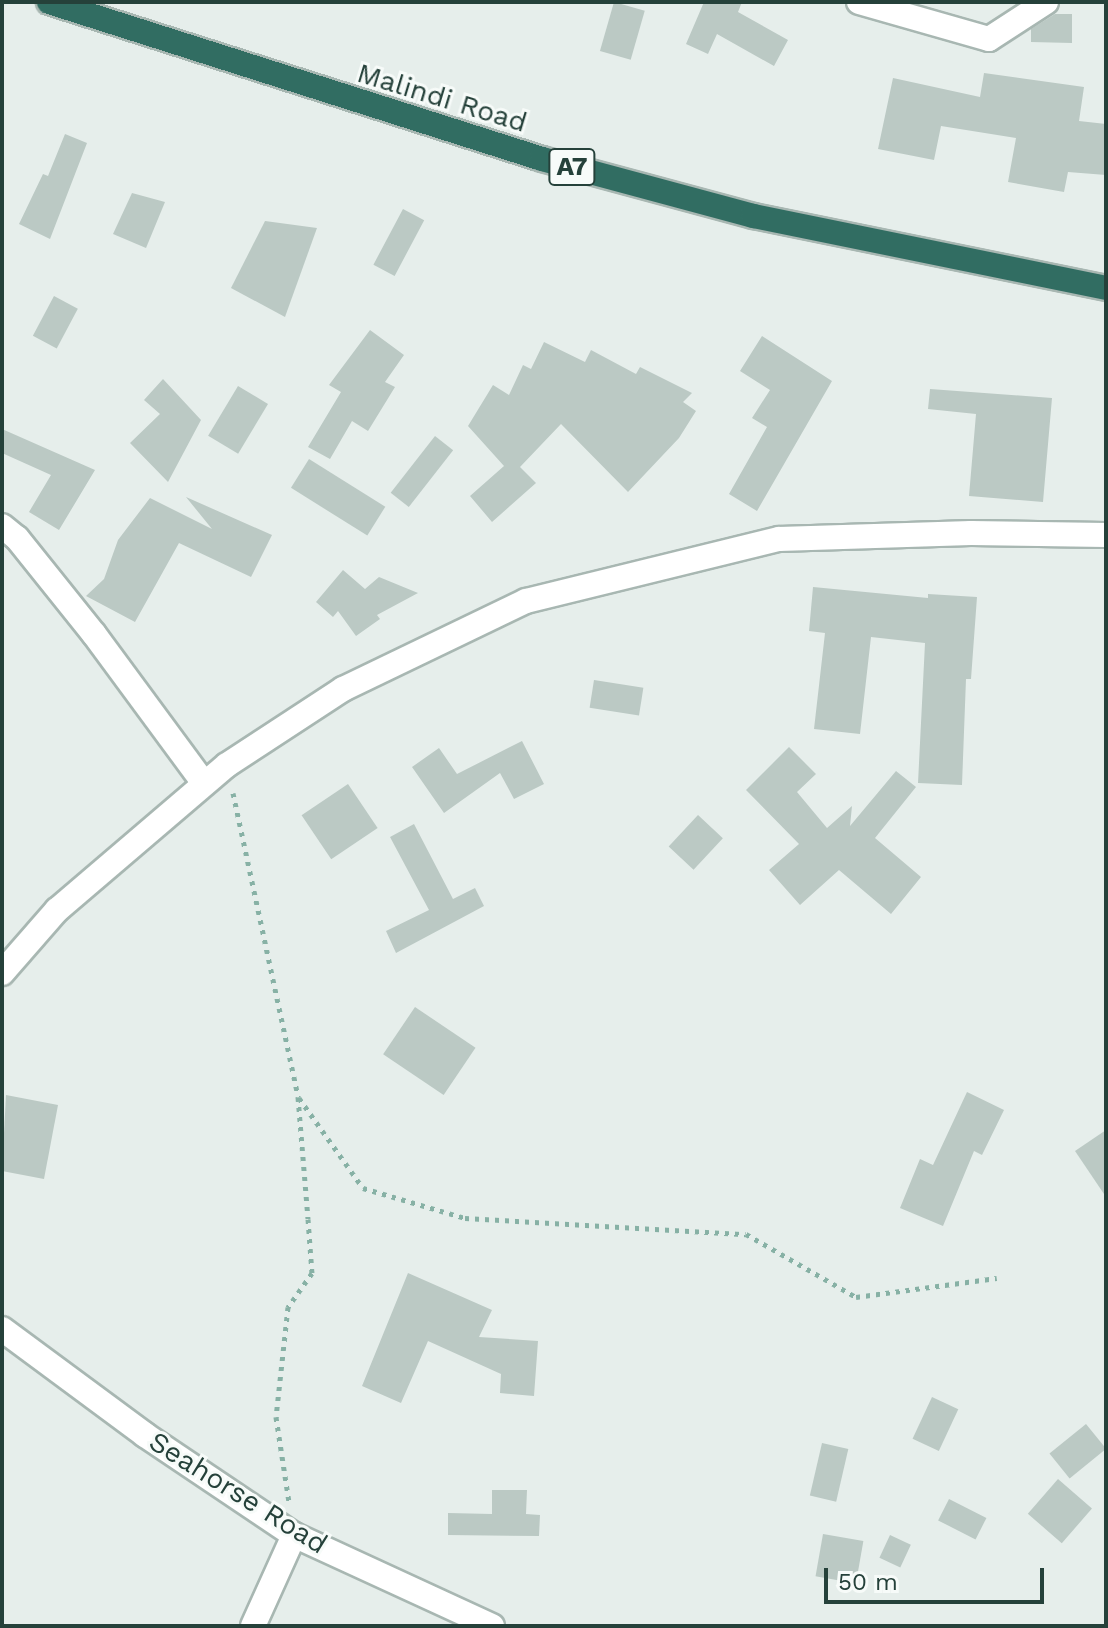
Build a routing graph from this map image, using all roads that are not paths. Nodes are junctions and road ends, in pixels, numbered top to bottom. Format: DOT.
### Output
graph roads {
  1 [pos="49,2"];
  2 [pos="859,2"];
  3 [pos="1046,2"];
  4 [pos="1106,288"];
  5 [pos="2,526"];
  6 [pos="1106,535"];
  7 [pos="204,783"];
  8 [pos="2,973"];
  9 [pos="2,1329"];
  10 [pos="294,1535"];
  11 [pos="253,1626"];
  12 [pos="492,1626"];
  1 -- 4 [label="highway, Malindi Road / A7"];
  2 -- 3 [label="street"];
  5 -- 7 [label="street"];
  6 -- 7 [label="street"];
  7 -- 8 [label="street"];
  9 -- 10 [label="street, Seahorse Road"];
  10 -- 11 [label="street"];
  10 -- 12 [label="street, Seahorse Road"];
}
